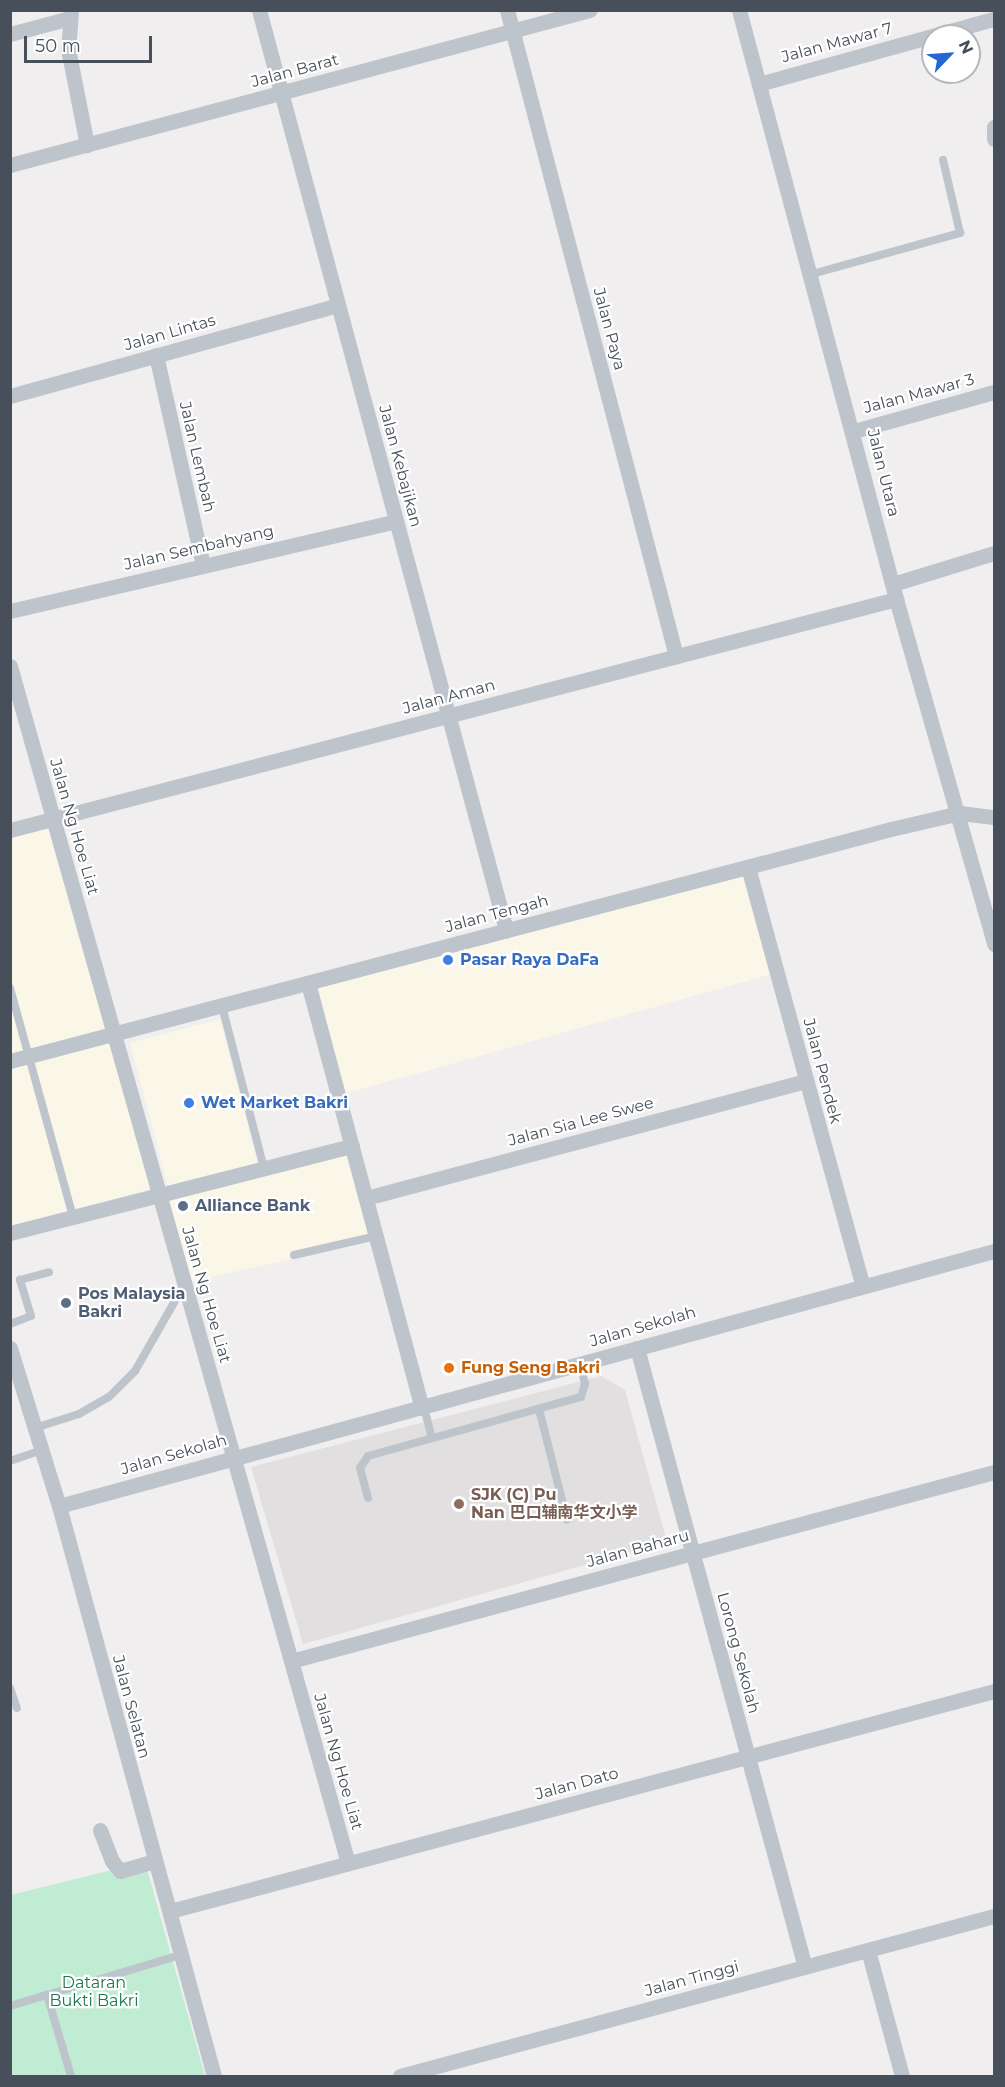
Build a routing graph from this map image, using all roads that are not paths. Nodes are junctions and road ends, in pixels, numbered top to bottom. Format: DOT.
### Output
graph roads {
  1 [pos="260,10"];
  2 [pos="507,10"];
  3 [pos="590,10"];
  4 [pos="738,10"];
  5 [pos="70,14"];
  6 [pos="994,19"];
  7 [pos="512,31"];
  8 [pos="10,34"];
  9 [pos="759,84"];
  10 [pos="282,93"];
  11 [pos="994,127"];
  12 [pos="994,139"];
  13 [pos="87,145"];
  14 [pos="943,160"];
  15 [pos="10,165"];
  16 [pos="815,273"];
  17 [pos="338,305"];
  18 [pos="156,356"];
  19 [pos="994,392"];
  20 [pos="10,396"];
  21 [pos="854,431"];
  22 [pos="396,521"];
  23 [pos="994,553"];
  24 [pos="204,566"];
  25 [pos="903,585"];
  26 [pos="10,611"];
  27 [pos="676,656"];
  28 [pos="10,666"];
  29 [pos="448,716"];
  30 [pos="960,813"];
  31 [pos="994,817"];
  32 [pos="54,819"];
  33 [pos="10,830"];
  34 [pos="748,867"];
  35 [pos="506,930"];
  36 [pos="994,944"];
  37 [pos="308,983"];
  38 [pos="10,988"];
  39 [pos="222,1006"];
  40 [pos="114,1034"];
  41 [pos="29,1057"];
  42 [pos="10,1061"];
  43 [pos="806,1081"];
  44 [pos="352,1146"];
  45 [pos="264,1168"];
  46 [pos="159,1195"];
  47 [pos="366,1198"];
  48 [pos="73,1217"];
  49 [pos="10,1233"];
  50 [pos="376,1236"];
  51 [pos="994,1251"];
  52 [pos="294,1255"];
  53 [pos="49,1272"];
  54 [pos="185,1284"];
  55 [pos="862,1284"];
  56 [pos="10,1324"];
  57 [pos="10,1348"];
  58 [pos="637,1348"];
  59 [pos="579,1364"];
  60 [pos="423,1408"];
  61 [pos="539,1409"];
  62 [pos="35,1428"];
  63 [pos="432,1438"];
  64 [pos="42,1450"];
  65 [pos="233,1456"];
  66 [pos="10,1461"];
  67 [pos="994,1472"];
  68 [pos="368,1498"];
  69 [pos="59,1506"];
  70 [pos="567,1520"];
  71 [pos="693,1553"];
  72 [pos="291,1661"];
  73 [pos="10,1688"];
  74 [pos="994,1692"];
  75 [pos="16,1708"];
  76 [pos="748,1757"];
  77 [pos="100,1830"];
  78 [pos="155,1861"];
  79 [pos="348,1863"];
  80 [pos="179,1908"];
  81 [pos="994,1916"];
  82 [pos="868,1950"];
  83 [pos="180,1955"];
  84 [pos="805,1967"];
  85 [pos="47,1995"];
  86 [pos="10,2006"];
  87 [pos="442,2071"];
  88 [pos="71,2076"];
  89 [pos="214,2076"];
  90 [pos="400,2076"];
  91 [pos="902,2076"];
  1 -- 10 [label="street, Jalan Kebajikan"];
  2 -- 7 [label="street, Jalan Paya"];
  3 -- 7 [label="street, Jalan Barat"];
  4 -- 9 [label="street, Jalan Utara"];
  5 -- 8 [label="street"];
  5 -- 13 [label="street"];
  6 -- 9 [label="street, Jalan Mawar 7"];
  7 -- 10 [label="street, Jalan Barat"];
  7 -- 27 [label="street, Jalan Paya"];
  9 -- 16 [label="street, Jalan Utara"];
  10 -- 13 [label="street, Jalan Barat"];
  10 -- 17 [label="street, Jalan Kebajikan"];
  11 -- 12 [label="street"];
  13 -- 15 [label="street, Jalan Barat"];
  14 -- 16 [label="lane"];
  16 -- 21 [label="street, Jalan Utara"];
  17 -- 18 [label="street, Jalan Lintas"];
  17 -- 22 [label="street, Jalan Kebajikan"];
  18 -- 20 [label="street, Jalan Lintas"];
  18 -- 24 [label="street, Jalan Lembah"];
  19 -- 21 [label="street, Jalan Mawar 3"];
  21 -- 25 [label="street, Jalan Utara"];
  22 -- 24 [label="street, Jalan Sembahyang"];
  22 -- 29 [label="street, Jalan Kebajikan"];
  23 -- 25 [label="street, Jalan Aman"];
  24 -- 26 [label="street, Jalan Sembahyang"];
  25 -- 27 [label="street, Jalan Aman"];
  25 -- 30 [label="street, Jalan Utara"];
  27 -- 29 [label="street, Jalan Aman"];
  28 -- 32 [label="street, Jalan Ng Hoe Liat"];
  29 -- 32 [label="street, Jalan Aman"];
  29 -- 35 [label="street, Jalan Kebajikan"];
  30 -- 31 [label="street, Jalan Tengah"];
  30 -- 34 [label="street, Jalan Tengah"];
  30 -- 36 [label="street, Jalan Utara"];
  32 -- 33 [label="street, Jalan Aman"];
  32 -- 40 [label="street, Jalan Ng Hoe Liat"];
  34 -- 35 [label="street, Jalan Tengah"];
  34 -- 43 [label="street, Jalan Pendek"];
  35 -- 37 [label="street, Jalan Tengah"];
  37 -- 39 [label="street, Jalan Tengah"];
  37 -- 44 [label="street"];
  38 -- 41 [label="lane"];
  39 -- 40 [label="street, Jalan Tengah"];
  39 -- 45 [label="lane"];
  40 -- 41 [label="street, Jalan Tengah"];
  40 -- 46 [label="street, Jalan Ng Hoe Liat"];
  41 -- 42 [label="street, Jalan Tengah"];
  41 -- 48 [label="lane"];
  43 -- 47 [label="street, Jalan Sia Lee Swee"];
  43 -- 55 [label="street, Jalan Pendek"];
  44 -- 45 [label="street"];
  44 -- 47 [label="street"];
  45 -- 46 [label="street"];
  46 -- 48 [label="street"];
  46 -- 54 [label="street, Jalan Ng Hoe Liat"];
  47 -- 50 [label="street"];
  48 -- 49 [label="street"];
  50 -- 52 [label="lane"];
  50 -- 60 [label="street"];
  51 -- 55 [label="street, Jalan Sekolah"];
  53 -- 56 [label="lane"];
  54 -- 62 [label="lane"];
  54 -- 65 [label="street, Jalan Ng Hoe Liat"];
  55 -- 58 [label="street, Jalan Sekolah"];
  57 -- 62 [label="street, Jalan Selatan"];
  58 -- 59 [label="street, Jalan Sekolah"];
  58 -- 71 [label="street, Lorong Sekolah"];
  59 -- 60 [label="street, Jalan Sekolah"];
  59 -- 61 [label="lane"];
  60 -- 63 [label="lane"];
  60 -- 65 [label="street, Jalan Sekolah"];
  61 -- 63 [label="lane"];
  61 -- 70 [label="lane"];
  62 -- 64 [label="street, Jalan Selatan"];
  63 -- 68 [label="lane"];
  64 -- 66 [label="lane"];
  64 -- 69 [label="street, Jalan Selatan"];
  65 -- 69 [label="street, Jalan Sekolah"];
  65 -- 72 [label="street, Jalan Ng Hoe Liat"];
  67 -- 71 [label="street, Jalan Baharu"];
  69 -- 78 [label="street, Jalan Selatan"];
  71 -- 72 [label="street, Jalan Baharu"];
  71 -- 76 [label="street, Lorong Sekolah"];
  72 -- 79 [label="street, Jalan Ng Hoe Liat"];
  73 -- 75 [label="lane"];
  74 -- 76 [label="street, Jalan Dato"];
  76 -- 79 [label="street, Jalan Dato"];
  76 -- 84 [label="street, Lorong Sekolah"];
  77 -- 78 [label="street"];
  78 -- 80 [label="street, Jalan Selatan"];
  79 -- 80 [label="street, Jalan Dato"];
  80 -- 83 [label="street, Jalan Selatan"];
  81 -- 82 [label="street, Jalan Tinggi"];
  82 -- 84 [label="street, Jalan Tinggi"];
  82 -- 91 [label="street"];
  83 -- 85 [label="lane"];
  83 -- 89 [label="street, Jalan Selatan"];
  84 -- 87 [label="street, Jalan Tinggi"];
  85 -- 86 [label="lane"];
  85 -- 88 [label="lane"];
  87 -- 90 [label="street, Jalan Tinggi"];
}
